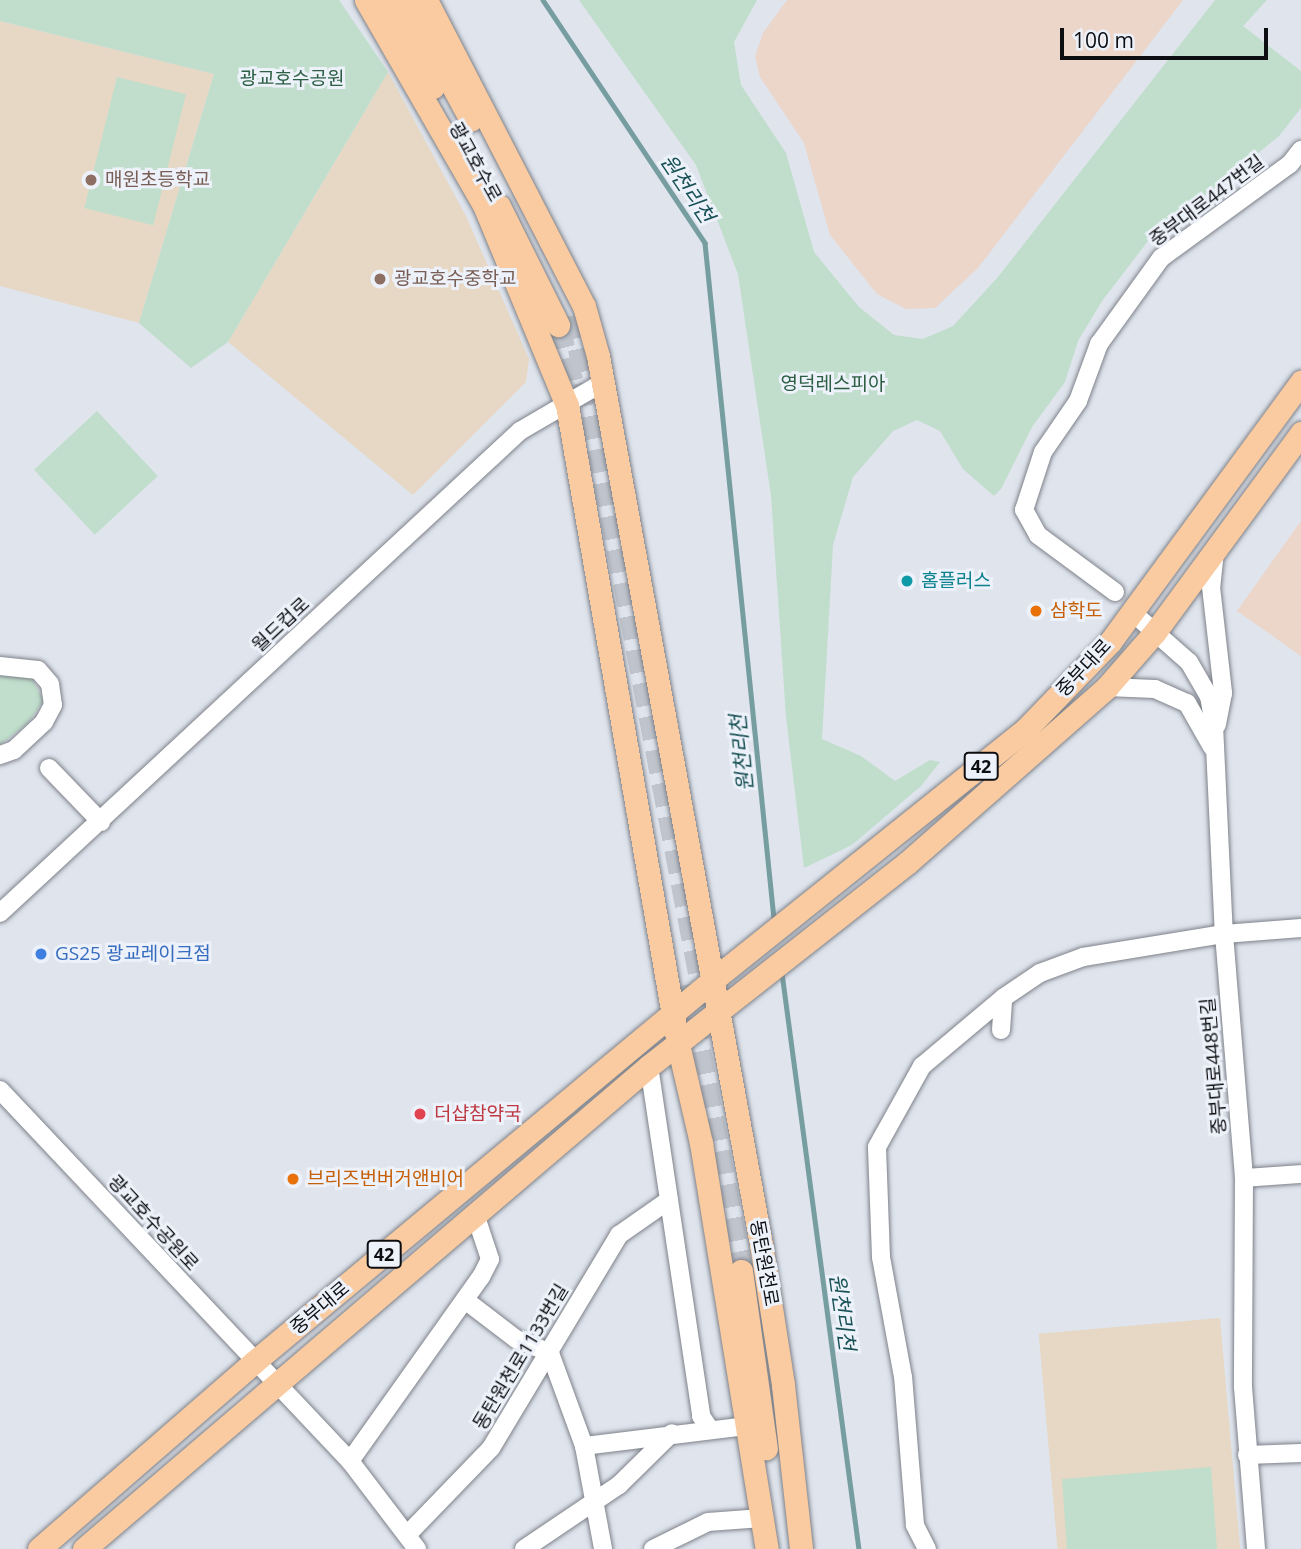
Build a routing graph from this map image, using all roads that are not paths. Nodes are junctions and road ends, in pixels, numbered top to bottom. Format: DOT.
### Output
graph roads {
  1 [pos="366,0"];
  2 [pos="388,0"];
  3 [pos="406,0"];
  4 [pos="426,0"];
  5 [pos="1301,150"];
  6 [pos="1301,382"];
  7 [pos="602,383"];
  8 [pos="568,405"];
  9 [pos="1301,433"];
  10 [pos="1225,485"];
  11 [pos="1215,551"];
  12 [pos="1195,579"];
  13 [pos="1150,587"];
  14 [pos="1115,592"];
  15 [pos="1132,612"];
  16 [pos="1117,632"];
  17 [pos="1155,632"];
  18 [pos="0,666"];
  19 [pos="1107,687"];
  20 [pos="1212,748"];
  21 [pos="0,755"];
  22 [pos="49,768"];
  23 [pos="101,822"];
  24 [pos="0,913"];
  25 [pos="1300,931"];
  26 [pos="1224,934"];
  27 [pos="714,979"];
  28 [pos="1003,998"];
  29 [pos="726,1006"];
  30 [pos="673,1014"];
  31 [pos="1002,1030"];
  32 [pos="678,1044"];
  33 [pos="649,1066"];
  34 [pos="0,1090"];
  35 [pos="1301,1174"];
  36 [pos="1244,1178"];
  37 [pos="669,1200"];
  38 [pos="475,1214"];
  39 [pos="465,1300"];
  40 [pos="550,1353"];
  41 [pos="254,1362"];
  42 [pos="276,1384"];
  43 [pos="747,1426"];
  44 [pos="709,1428"];
  45 [pos="672,1433"];
  46 [pos="584,1446"];
  47 [pos="1301,1453"];
  48 [pos="1247,1455"];
  49 [pos="351,1461"];
  50 [pos="594,1502"];
  51 [pos="762,1518"];
  52 [pos="412,1542"];
  53 [pos="39,1549"];
  54 [pos="84,1549"];
  55 [pos="524,1549"];
  56 [pos="603,1549"];
  57 [pos="653,1549"];
  58 [pos="767,1549"];
  59 [pos="780,1549"];
  60 [pos="792,1549"];
  61 [pos="801,1549"];
  62 [pos="927,1549"];
  63 [pos="1256,1549"];
  1 -- 8 [label="main road"];
  2 -- 3 [label="main road, 광교호수로"];
  4 -- 7 [label="main road, 동탄원천로"];
  5 -- 14 [label="street, 중부대로447번길"];
  6 -- 10 [label="main road, 중부대로 / 42"];
  7 -- 8 [label="street, 월드컵로"];
  7 -- 27 [label="main road, 동탄원천로"];
  8 -- 23 [label="street, 월드컵로"];
  8 -- 30 [label="main road"];
  9 -- 11 [label="main road, 중부대로 / 42"];
  10 -- 12 [label="main road"];
  10 -- 13 [label="main road, 중부대로 / 42"];
  11 -- 12 [label="main road, 중부대로 / 42"];
  11 -- 20 [label="street"];
  12 -- 17 [label="main road, 중부대로 / 42"];
  13 -- 14 [label="street"];
  13 -- 15 [label="main road, 중부대로 / 42"];
  14 -- 16 [label="street"];
  15 -- 16 [label="main road, 중부대로 / 42"];
  15 -- 17 [label="street, 중부대로448번길"];
  16 -- 27 [label="main road, 중부대로 / 42"];
  17 -- 19 [label="main road, 중부대로 / 42"];
  17 -- 20 [label="street, 중부대로448번길"];
  18 -- 21 [label="street"];
  19 -- 20 [label="street"];
  19 -- 29 [label="main road, 중부대로 / 42"];
  20 -- 26 [label="street, 중부대로448번길"];
  22 -- 23 [label="street"];
  23 -- 24 [label="street, 월드컵로"];
  25 -- 26 [label="street"];
  26 -- 28 [label="street"];
  26 -- 36 [label="street, 중부대로448번길"];
  27 -- 29 [label="main road, 동탄원천로"];
  27 -- 30 [label="main road, 중부대로 / 42"];
  28 -- 31 [label="street"];
  28 -- 62 [label="street"];
  29 -- 32 [label="main road, 중부대로 / 42"];
  29 -- 61 [label="main road, 동탄원천로"];
  30 -- 32 [label="main road"];
  30 -- 41 [label="main road, 중부대로 / 42"];
  32 -- 33 [label="main road, 중부대로 / 42"];
  32 -- 43 [label="main road"];
  33 -- 37 [label="street"];
  33 -- 38 [label="main road, 중부대로 / 42"];
  34 -- 41 [label="street, 광교호수공원로"];
  35 -- 36 [label="street"];
  36 -- 48 [label="street, 중부대로448번길"];
  37 -- 40 [label="street, 동탄원천로1133번길"];
  37 -- 44 [label="street"];
  38 -- 39 [label="street"];
  38 -- 42 [label="main road, 중부대로 / 42"];
  39 -- 40 [label="street"];
  39 -- 49 [label="street"];
  40 -- 46 [label="street"];
  40 -- 52 [label="street, 동탄원천로1133번길"];
  41 -- 42 [label="street, 광교호수공원로"];
  41 -- 53 [label="main road, 중부대로 / 42"];
  42 -- 49 [label="street, 광교호수공원로"];
  42 -- 54 [label="main road, 중부대로 / 42"];
  43 -- 44 [label="street"];
  43 -- 51 [label="main road"];
  44 -- 45 [label="street"];
  45 -- 46 [label="street"];
  45 -- 50 [label="street"];
  46 -- 50 [label="street"];
  47 -- 48 [label="street"];
  48 -- 63 [label="street, 중부대로448번길"];
  49 -- 52 [label="street, 광교호수공원로"];
  50 -- 55 [label="street"];
  50 -- 56 [label="street"];
  51 -- 57 [label="street"];
  51 -- 58 [label="main road"];
  59 -- 60 [label="main road"];
}
